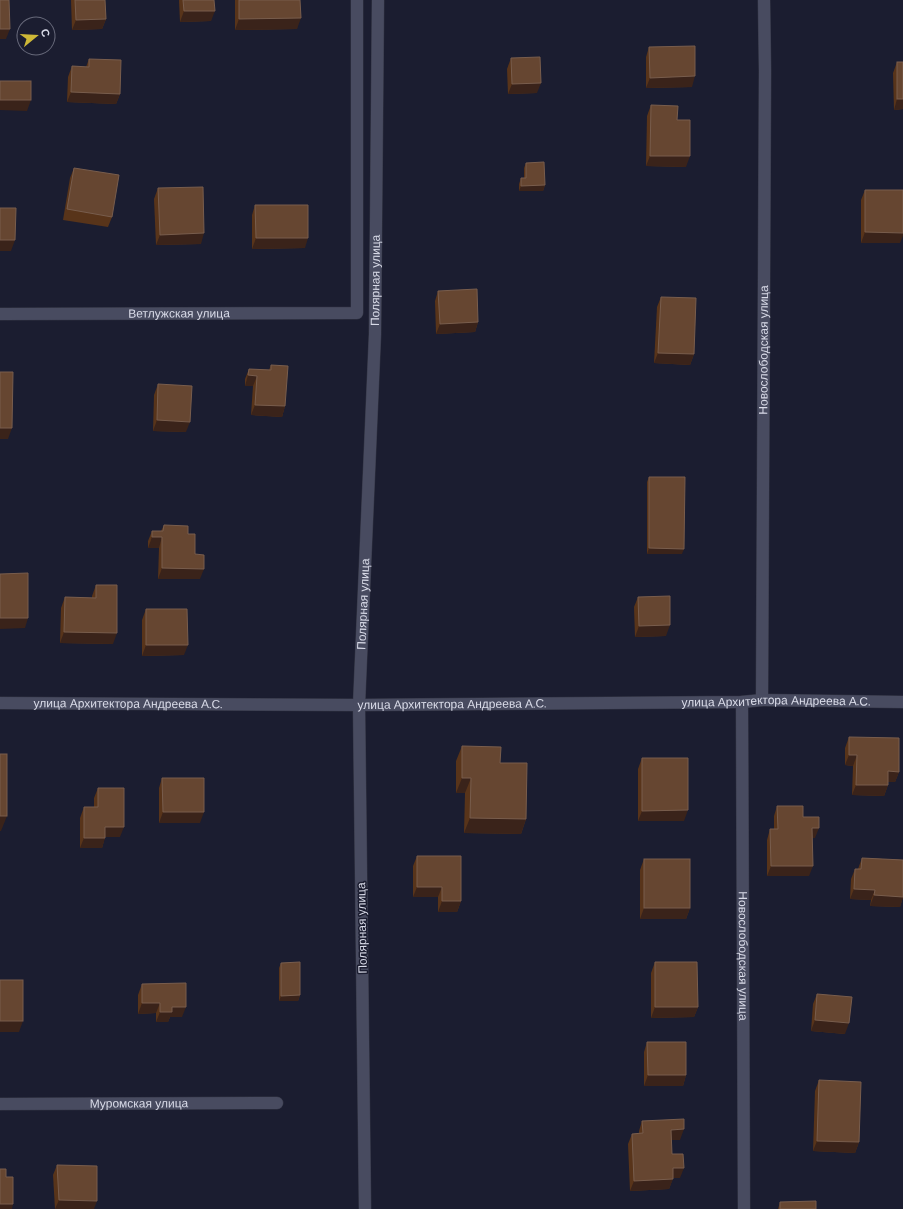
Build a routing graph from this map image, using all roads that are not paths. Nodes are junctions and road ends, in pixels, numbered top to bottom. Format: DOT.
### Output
graph roads {
  1 [pos="357,0"];
  2 [pos="378,0"];
  3 [pos="764,0"];
  4 [pos="357,313"];
  5 [pos="0,314"];
  6 [pos="762,700"];
  7 [pos="742,702"];
  8 [pos="903,702"];
  9 [pos="0,704"];
  10 [pos="359,705"];
  11 [pos="277,1103"];
  12 [pos="0,1104"];
  13 [pos="365,1209"];
  14 [pos="744,1209"];
  1 -- 4 [label="street, Полярная улица"];
  2 -- 10 [label="street, Полярная улица"];
  3 -- 6 [label="street, Новослободская улица"];
  4 -- 5 [label="street, Ветлужская улица"];
  6 -- 7 [label="street, улица Архитектора Андреева А.С."];
  6 -- 8 [label="street, улица Архитектора Андреева А.С."];
  7 -- 10 [label="street, улица Архитектора Андреева А.С."];
  7 -- 14 [label="street, Новослободская улица"];
  9 -- 10 [label="street, улица Архитектора Андреева А.С."];
  10 -- 13 [label="street, Полярная улица"];
  11 -- 12 [label="street, Муромская улица"];
}
